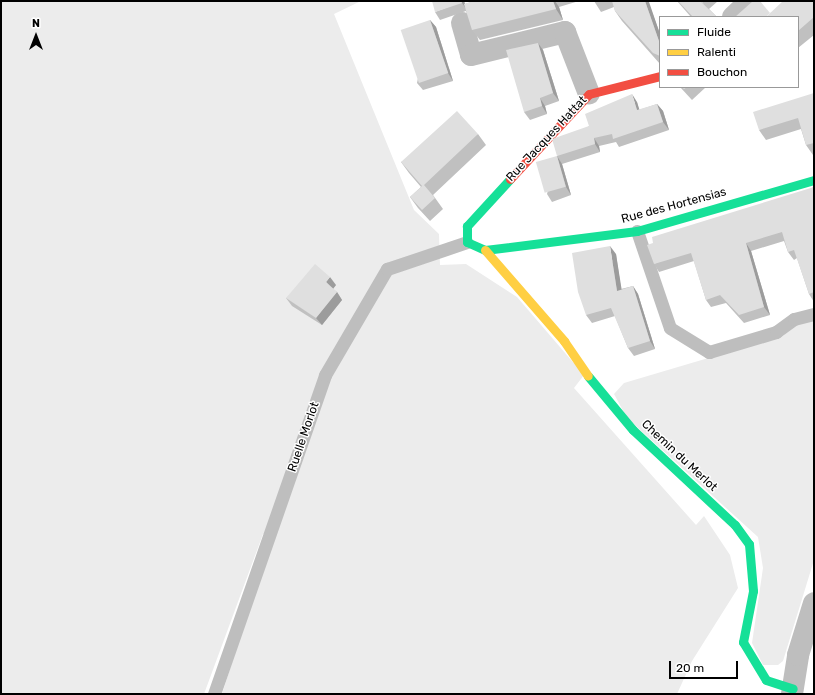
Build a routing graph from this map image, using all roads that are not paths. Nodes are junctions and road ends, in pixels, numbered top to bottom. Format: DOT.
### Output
graph roads {
  1 [pos="750,1"];
  2 [pos="734,16"];
  3 [pos="462,23"];
  4 [pos="659,76"];
  5 [pos="589,94"];
  6 [pos="814,180"];
  7 [pos="636,231"];
  8 [pos="467,242"];
  9 [pos="485,250"];
  10 [pos="814,314"];
  11 [pos="814,603"];
  12 [pos="793,692"];
  13 [pos="214,694"];
  1 -- 2 [label="street"];
  3 -- 5 [label="street"];
  4 -- 5 [label="street, Rue Jacques Hattat"];
  5 -- 8 [label="street, Rue Jacques Hattat"];
  6 -- 7 [label="street, Rue des Hortensias"];
  7 -- 9 [label="street, Rue des Hortensias"];
  7 -- 10 [label="lane"];
  8 -- 9 [label="street"];
  8 -- 13 [label="lane, Ruelle Morlot"];
  9 -- 12 [label="street, Chemin du Merlot"];
  11 -- 12 [label="street"];
}
